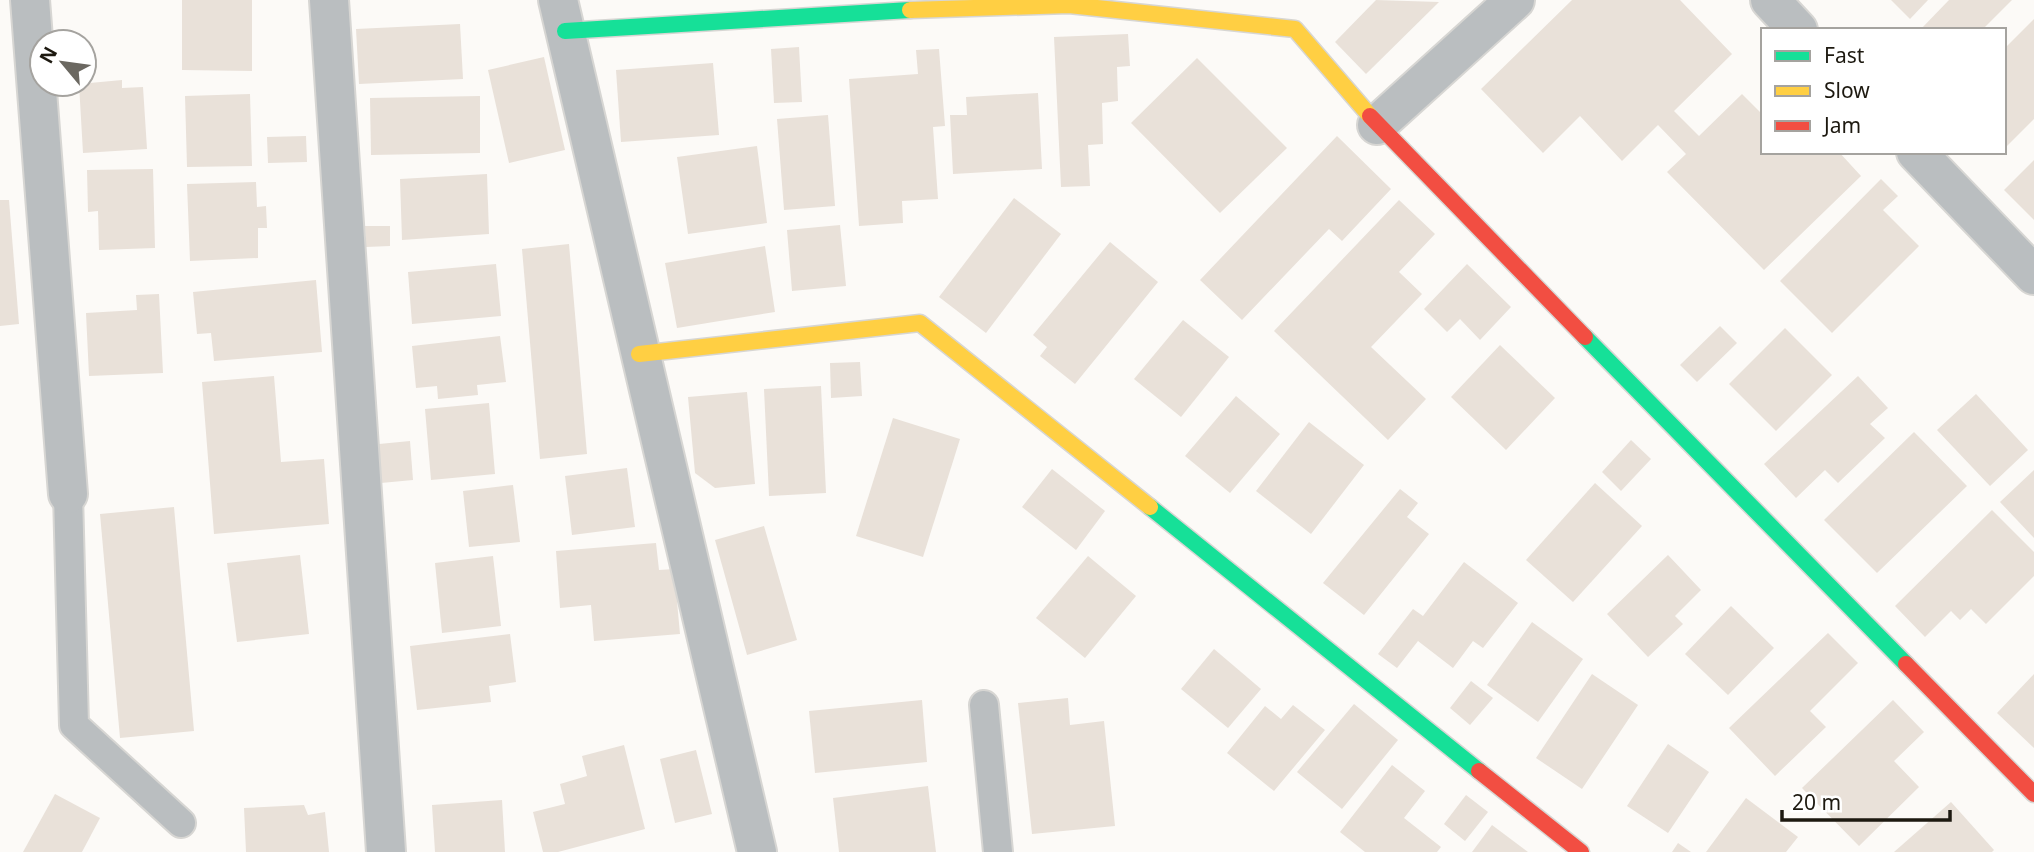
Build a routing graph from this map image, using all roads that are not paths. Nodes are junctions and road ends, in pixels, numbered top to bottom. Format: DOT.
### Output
graph roads {
  1 [pos="30,0"];
  2 [pos="328,0"];
  3 [pos="1515,0"];
  4 [pos="1770,0"];
  5 [pos="561,15"];
  6 [pos="1796,28"];
  7 [pos="1377,125"];
  8 [pos="1918,154"];
  9 [pos="2034,275"];
  10 [pos="639,354"];
  11 [pos="68,494"];
  12 [pos="985,705"];
  13 [pos="2034,794"];
  14 [pos="181,824"];
  15 [pos="386,852"];
  16 [pos="757,852"];
  17 [pos="998,852"];
  18 [pos="1581,852"];
  1 -- 11 [label="street"];
  2 -- 15 [label="street"];
  3 -- 7 [label="street"];
  4 -- 6 [label="street"];
  5 -- 7 [label="street"];
  5 -- 10 [label="street"];
  7 -- 13 [label="street"];
  8 -- 9 [label="street"];
  10 -- 16 [label="street"];
  10 -- 18 [label="street"];
  11 -- 14 [label="lane"];
  12 -- 17 [label="lane"];
}
